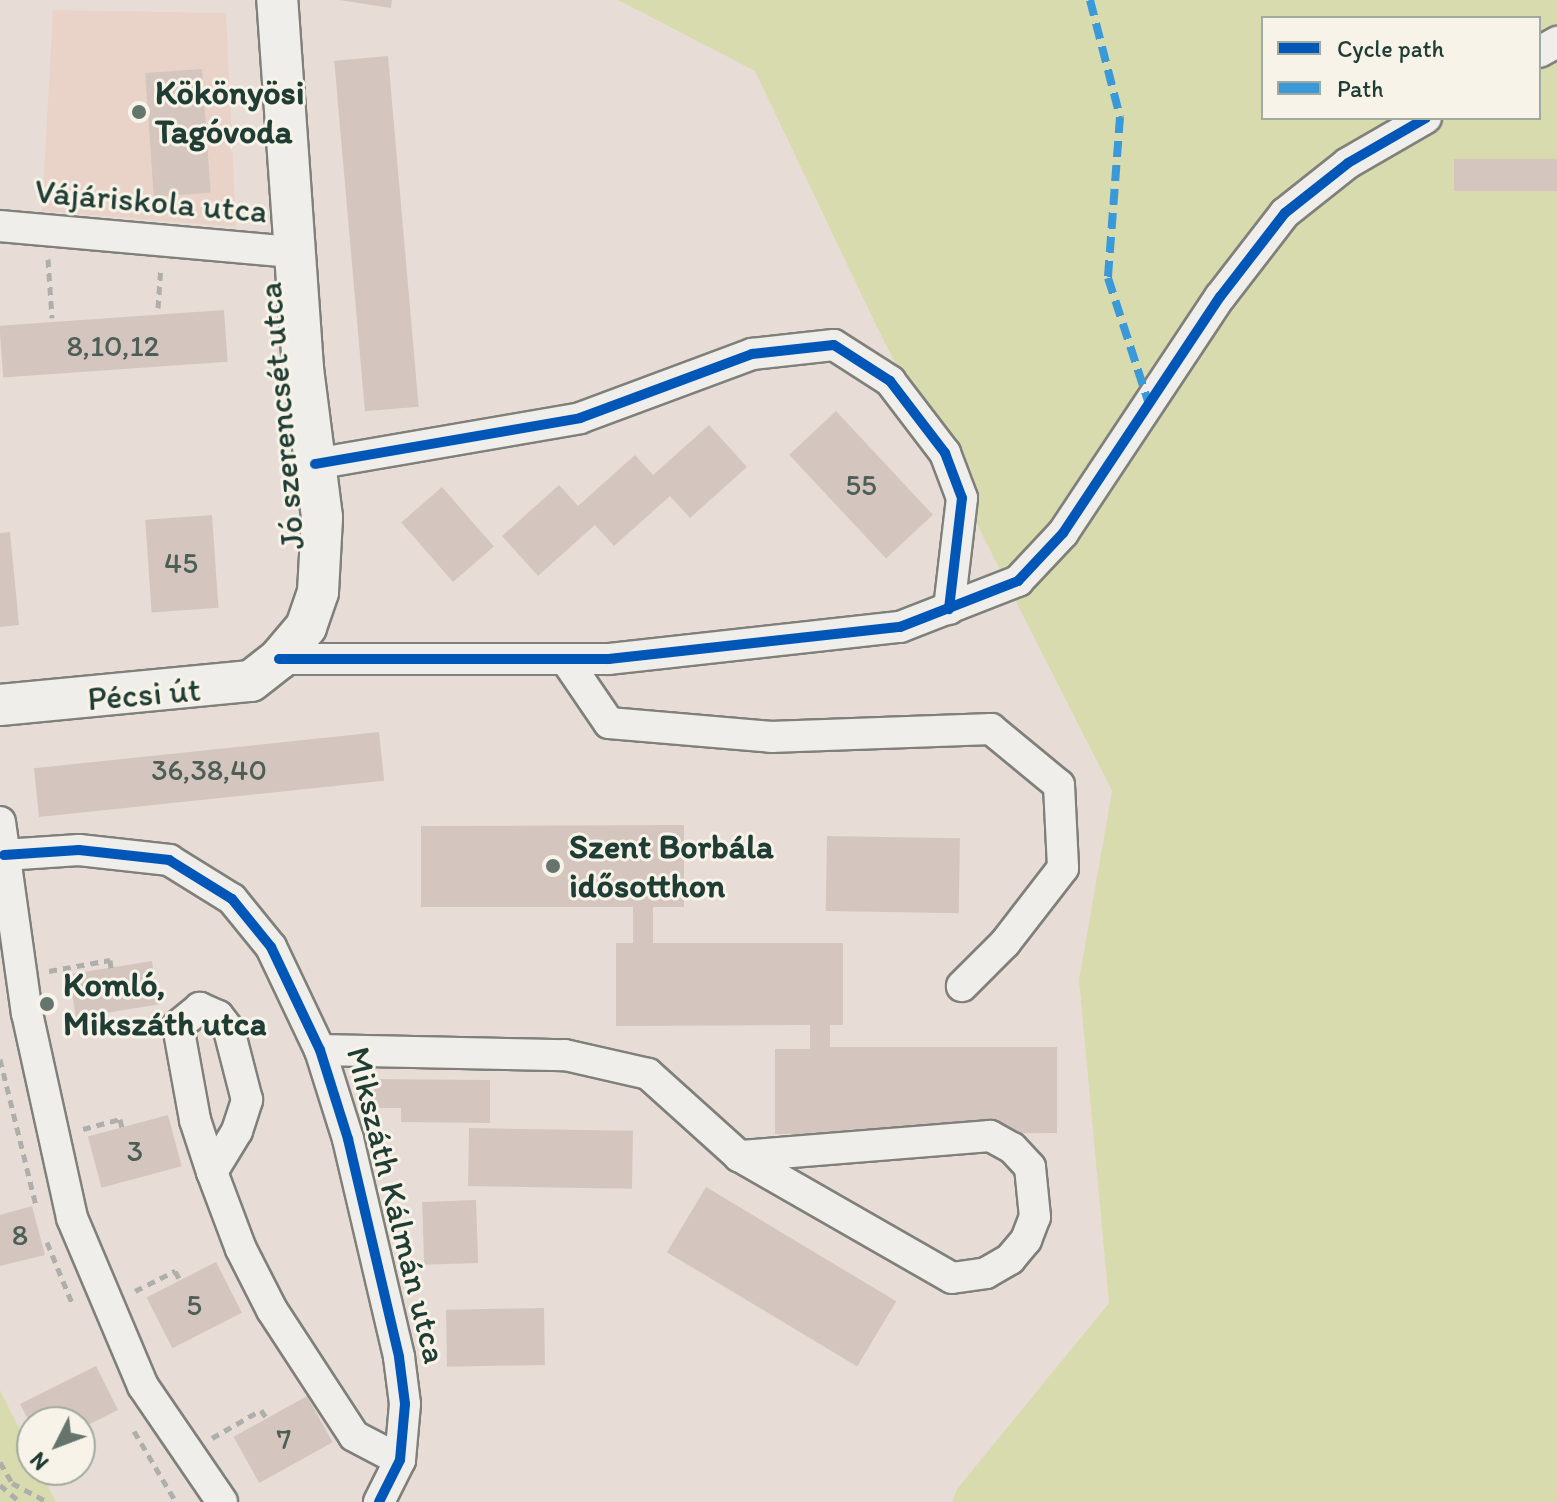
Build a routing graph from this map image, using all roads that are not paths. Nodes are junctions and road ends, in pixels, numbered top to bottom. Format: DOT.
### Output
graph roads {
  1 [pos="277,0"];
  2 [pos="1423,120"];
  3 [pos="0,226"];
  4 [pos="294,252"];
  5 [pos="315,464"];
  6 [pos="949,609"];
  7 [pos="279,659"];
  8 [pos="566,660"];
  9 [pos="0,705"];
  10 [pos="0,822"];
  11 [pos="4,855"];
  12 [pos="962,986"];
  13 [pos="14,1016"];
  14 [pos="320,1050"];
  15 [pos="739,1156"];
  16 [pos="212,1172"];
  17 [pos="400,1460"];
  18 [pos="222,1502"];
  19 [pos="379,1502"];
  1 -- 4 [label="main road, Jó szerencsét utca"];
  2 -- 6 [label="street"];
  3 -- 4 [label="street, Vájáriskola utca"];
  4 -- 5 [label="main road, Jó szerencsét utca"];
  5 -- 6 [label="street"];
  5 -- 7 [label="main road, Jó szerencsét utca"];
  6 -- 8 [label="street"];
  7 -- 8 [label="street"];
  7 -- 9 [label="main road, Pécsi út"];
  8 -- 12 [label="street"];
  10 -- 11 [label="street"];
  11 -- 13 [label="street"];
  11 -- 14 [label="street, Mikszáth Kálmán utca"];
  13 -- 18 [label="street"];
  14 -- 15 [label="street"];
  14 -- 17 [label="street, Mikszáth Kálmán utca"];
  15 -- 15 [label="street"];
  16 -- 17 [label="street"];
  17 -- 19 [label="street, Mikszáth Kálmán utca"];
}
